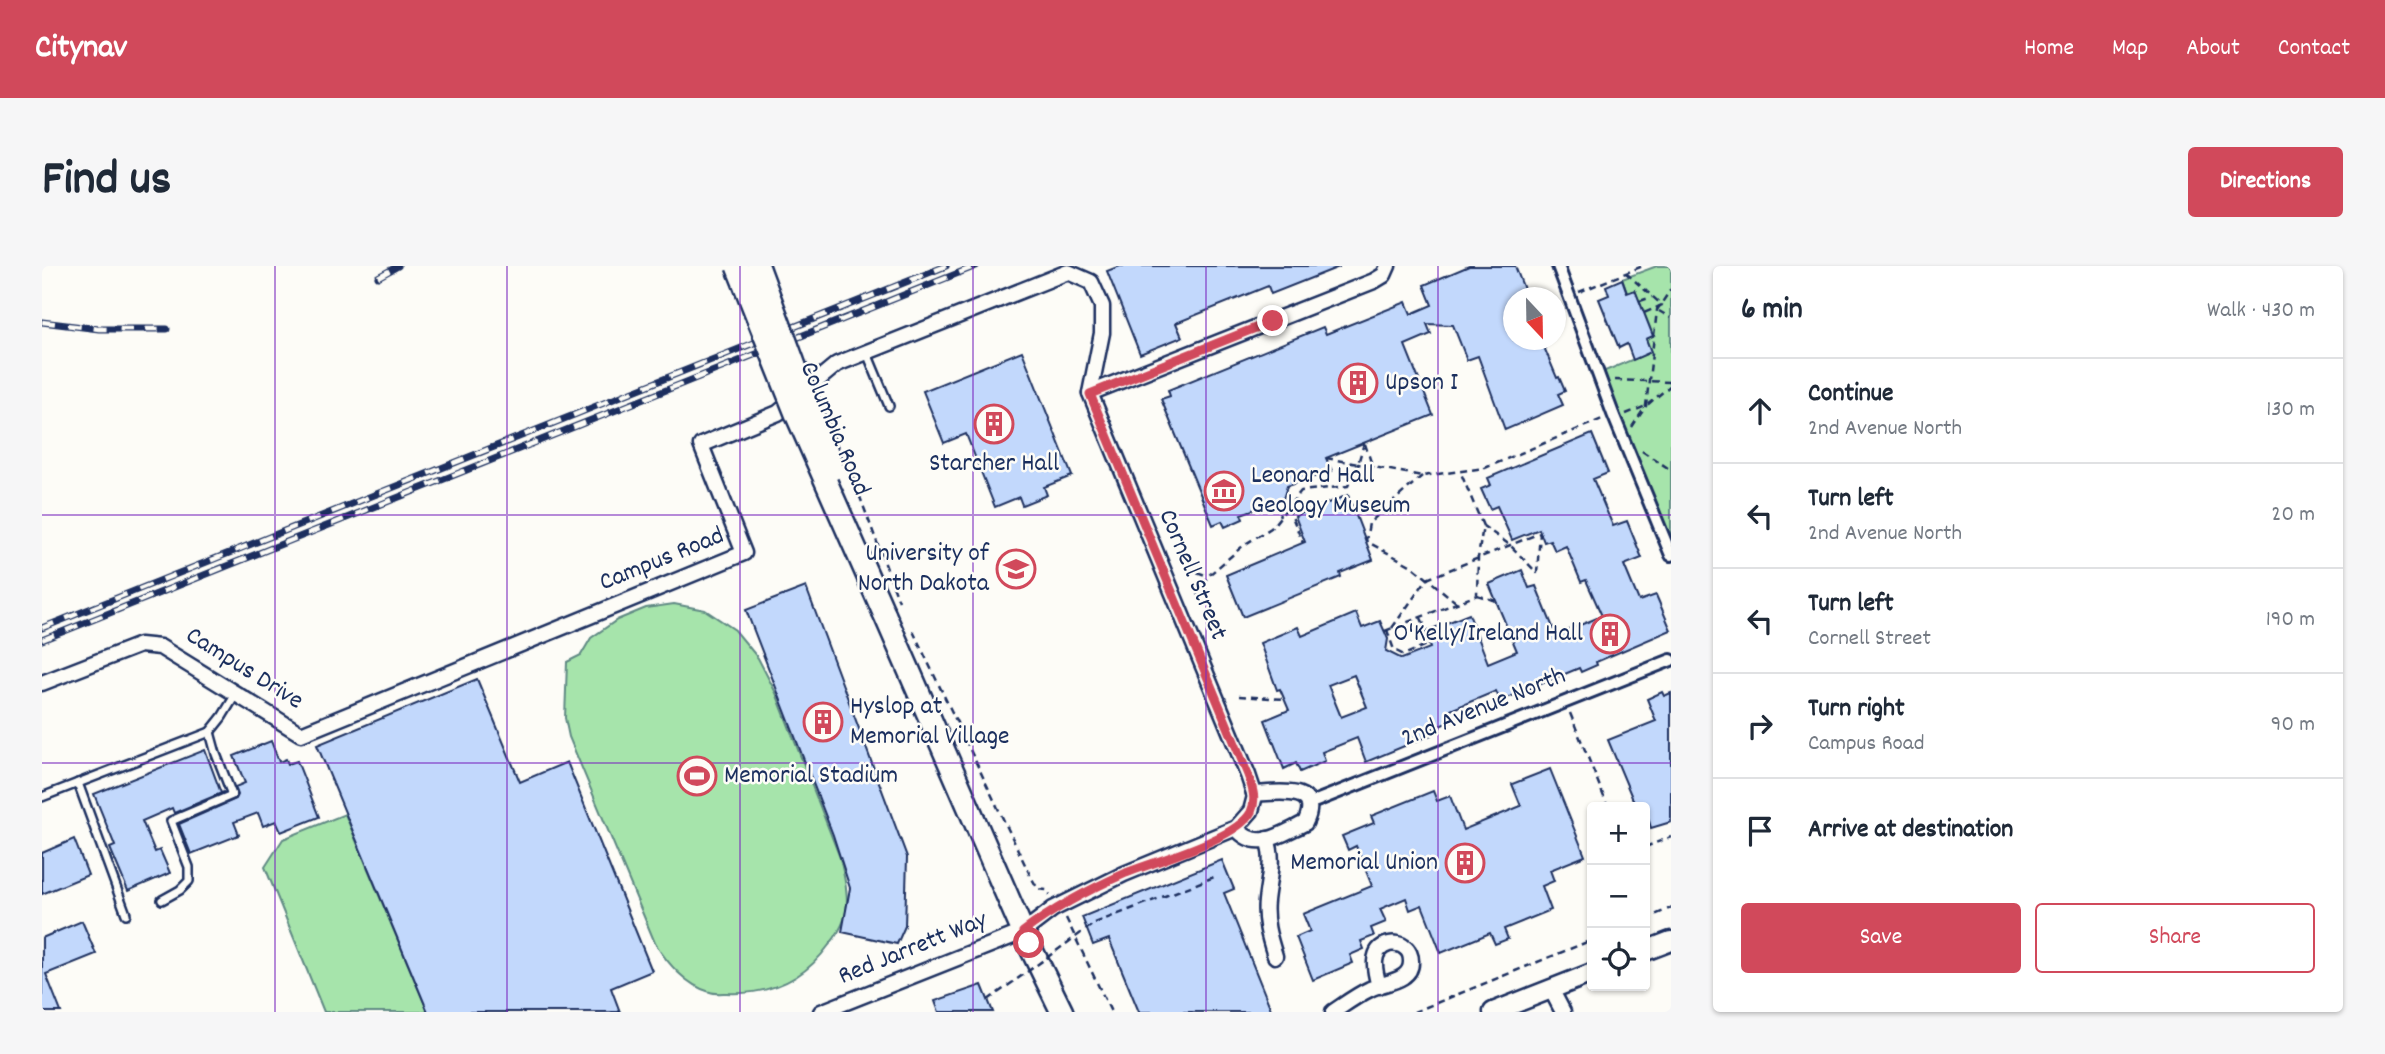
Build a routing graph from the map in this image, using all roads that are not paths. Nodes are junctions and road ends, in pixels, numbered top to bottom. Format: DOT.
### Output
graph roads {
  1 [pos="737,266"];
  2 [pos="758,266"];
  3 [pos="1388,266"];
  4 [pos="1558,266"];
  5 [pos="1077,271"];
  6 [pos="867,353"];
  7 [pos="1090,394"];
  8 [pos="890,406"];
  9 [pos="1671,555"];
  10 [pos="884,613"];
  11 [pos="1671,660"];
  12 [pos="42,683"];
  13 [pos="236,693"];
  14 [pos="210,732"];
  15 [pos="301,733"];
  16 [pos="78,783"];
  17 [pos="1254,794"];
  18 [pos="42,797"];
  19 [pos="1315,802"];
  20 [pos="1236,828"];
  21 [pos="1267,839"];
  22 [pos="162,900"];
  23 [pos="126,914"];
  24 [pos="1023,932"];
  25 [pos="1671,941"];
  26 [pos="1650,949"];
  27 [pos="1275,956"];
  28 [pos="1587,974"];
  29 [pos="1379,986"];
  30 [pos="1551,989"];
  31 [pos="821,1012"];
  32 [pos="1062,1012"];
  33 [pos="1333,1012"];
  34 [pos="1493,1012"];
  35 [pos="1563,1012"];
  1 -- 10 [label="main road, Columbia Road, bridge"];
  2 -- 10 [label="main road, Columbia Road, bridge"];
  3 -- 7 [label="street"];
  4 -- 9 [label="street"];
  5 -- 6 [label="street, Campus Road"];
  5 -- 7 [label="street, Campus Road"];
  6 -- 8 [label="lane"];
  6 -- 15 [label="street, Campus Road"];
  7 -- 17 [label="street, Cornell Street"];
  10 -- 24 [label="main road, Columbia Road"];
  11 -- 19 [label="street, 2nd Avenue North"];
  12 -- 13 [label="street, Campus Drive"];
  13 -- 14 [label="lane"];
  13 -- 15 [label="street, Campus Drive"];
  14 -- 16 [label="lane"];
  14 -- 22 [label="lane"];
  16 -- 18 [label="lane"];
  16 -- 23 [label="lane"];
  17 -- 20 [label="street"];
  17 -- 21 [label="street"];
  20 -- 21 [label="street"];
  20 -- 24 [label="street"];
  21 -- 27 [label="street"];
  24 -- 31 [label="street, Red Jarrett Way"];
  24 -- 32 [label="main road, Columbia Road"];
  25 -- 26 [label="street"];
  28 -- 30 [label="street"];
  29 -- 33 [label="street"];
  30 -- 34 [label="street"];
  30 -- 35 [label="street"];
}
